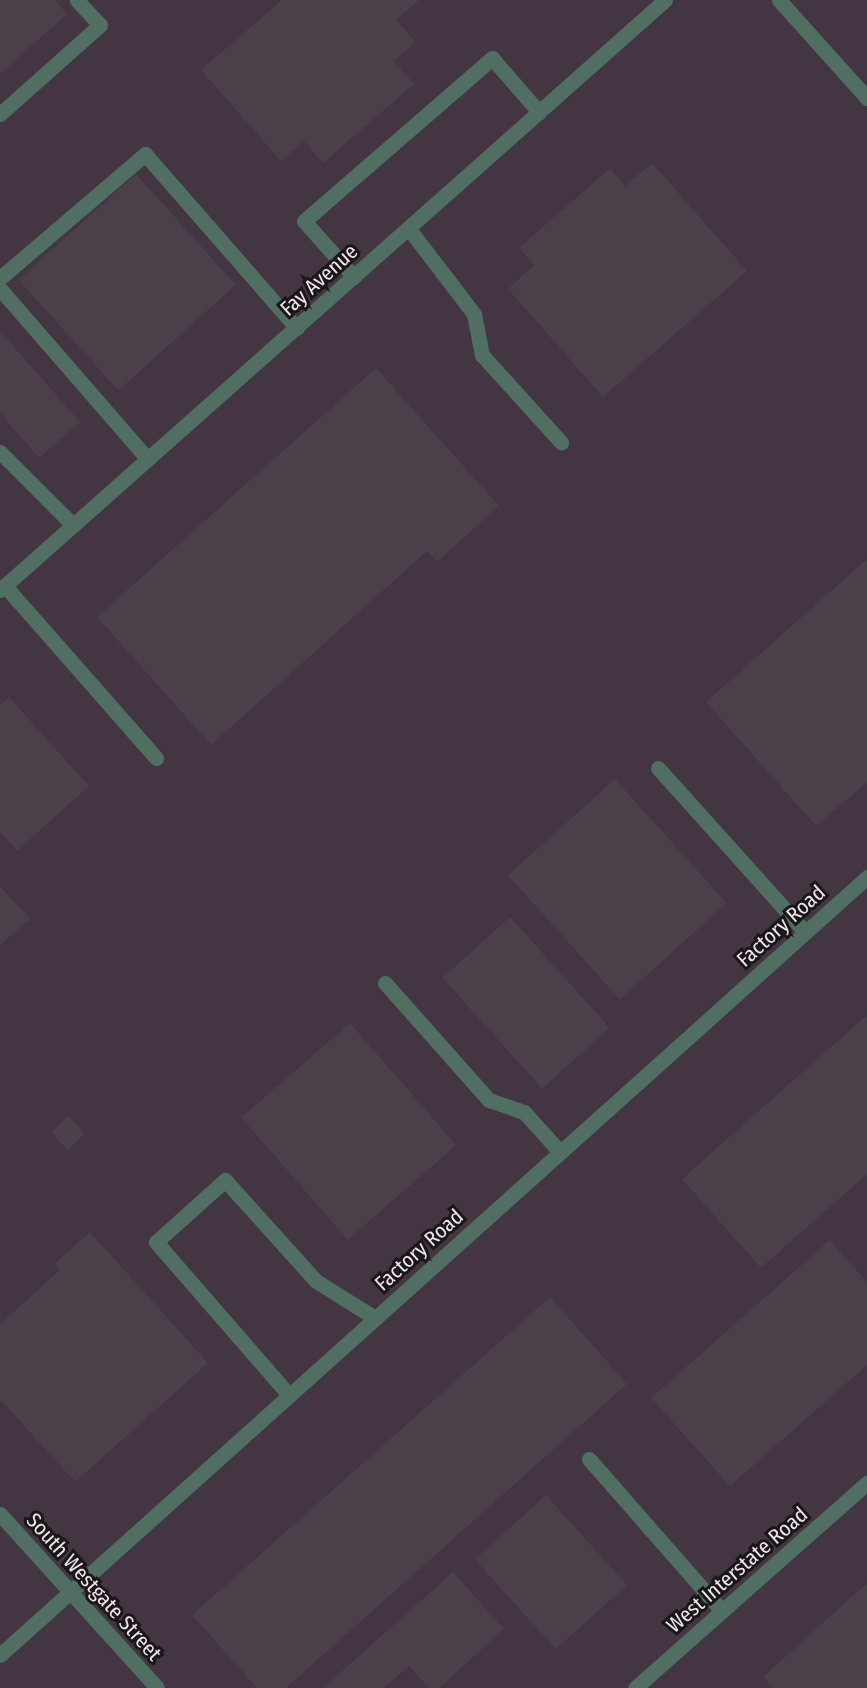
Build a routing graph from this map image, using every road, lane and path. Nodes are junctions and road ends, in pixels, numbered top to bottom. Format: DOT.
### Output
graph roads {
  1 [pos="77,0"];
  2 [pos="665,0"];
  3 [pos="779,0"];
  4 [pos="867,98"];
  5 [pos="539,112"];
  6 [pos="0,114"];
  7 [pos="409,229"];
  8 [pos="354,277"];
  9 [pos="0,278"];
  10 [pos="0,288"];
  11 [pos="297,328"];
  12 [pos="561,442"];
  13 [pos="0,452"];
  14 [pos="148,459"];
  15 [pos="73,525"];
  16 [pos="2,588"];
  17 [pos="156,758"];
  18 [pos="658,768"];
  19 [pos="867,877"];
  20 [pos="806,932"];
  21 [pos="385,983"];
  22 [pos="560,1152"];
  23 [pos="375,1318"];
  24 [pos="289,1395"];
  25 [pos="588,1460"];
  26 [pos="867,1483"];
  27 [pos="0,1514"];
  28 [pos="70,1592"];
  29 [pos="722,1611"];
  30 [pos="0,1655"];
  31 [pos="157,1688"];
  32 [pos="635,1688"];
  1 -- 6 [label="street"];
  2 -- 5 [label="street, Fay Avenue"];
  3 -- 4 [label="street"];
  5 -- 7 [label="street, Fay Avenue"];
  5 -- 8 [label="street"];
  7 -- 8 [label="street, Fay Avenue"];
  7 -- 12 [label="street"];
  8 -- 11 [label="street, Fay Avenue"];
  9 -- 11 [label="street"];
  10 -- 14 [label="street"];
  11 -- 14 [label="street, Fay Avenue"];
  13 -- 15 [label="street"];
  14 -- 15 [label="street, Fay Avenue"];
  15 -- 16 [label="street, Fay Avenue"];
  16 -- 17 [label="street"];
  18 -- 20 [label="street"];
  19 -- 20 [label="street, Factory Road"];
  20 -- 22 [label="street, Factory Road"];
  21 -- 22 [label="street"];
  22 -- 23 [label="street, Factory Road"];
  23 -- 24 [label="street, Factory Road"];
  23 -- 24 [label="street"];
  24 -- 28 [label="street, Factory Road"];
  25 -- 29 [label="street"];
  26 -- 29 [label="street, West Interstate Road"];
  27 -- 28 [label="street, South Westgate Street"];
  28 -- 30 [label="street, Factory Road"];
  28 -- 31 [label="street, South Westgate Street"];
  29 -- 32 [label="street, West Interstate Road"];
}
